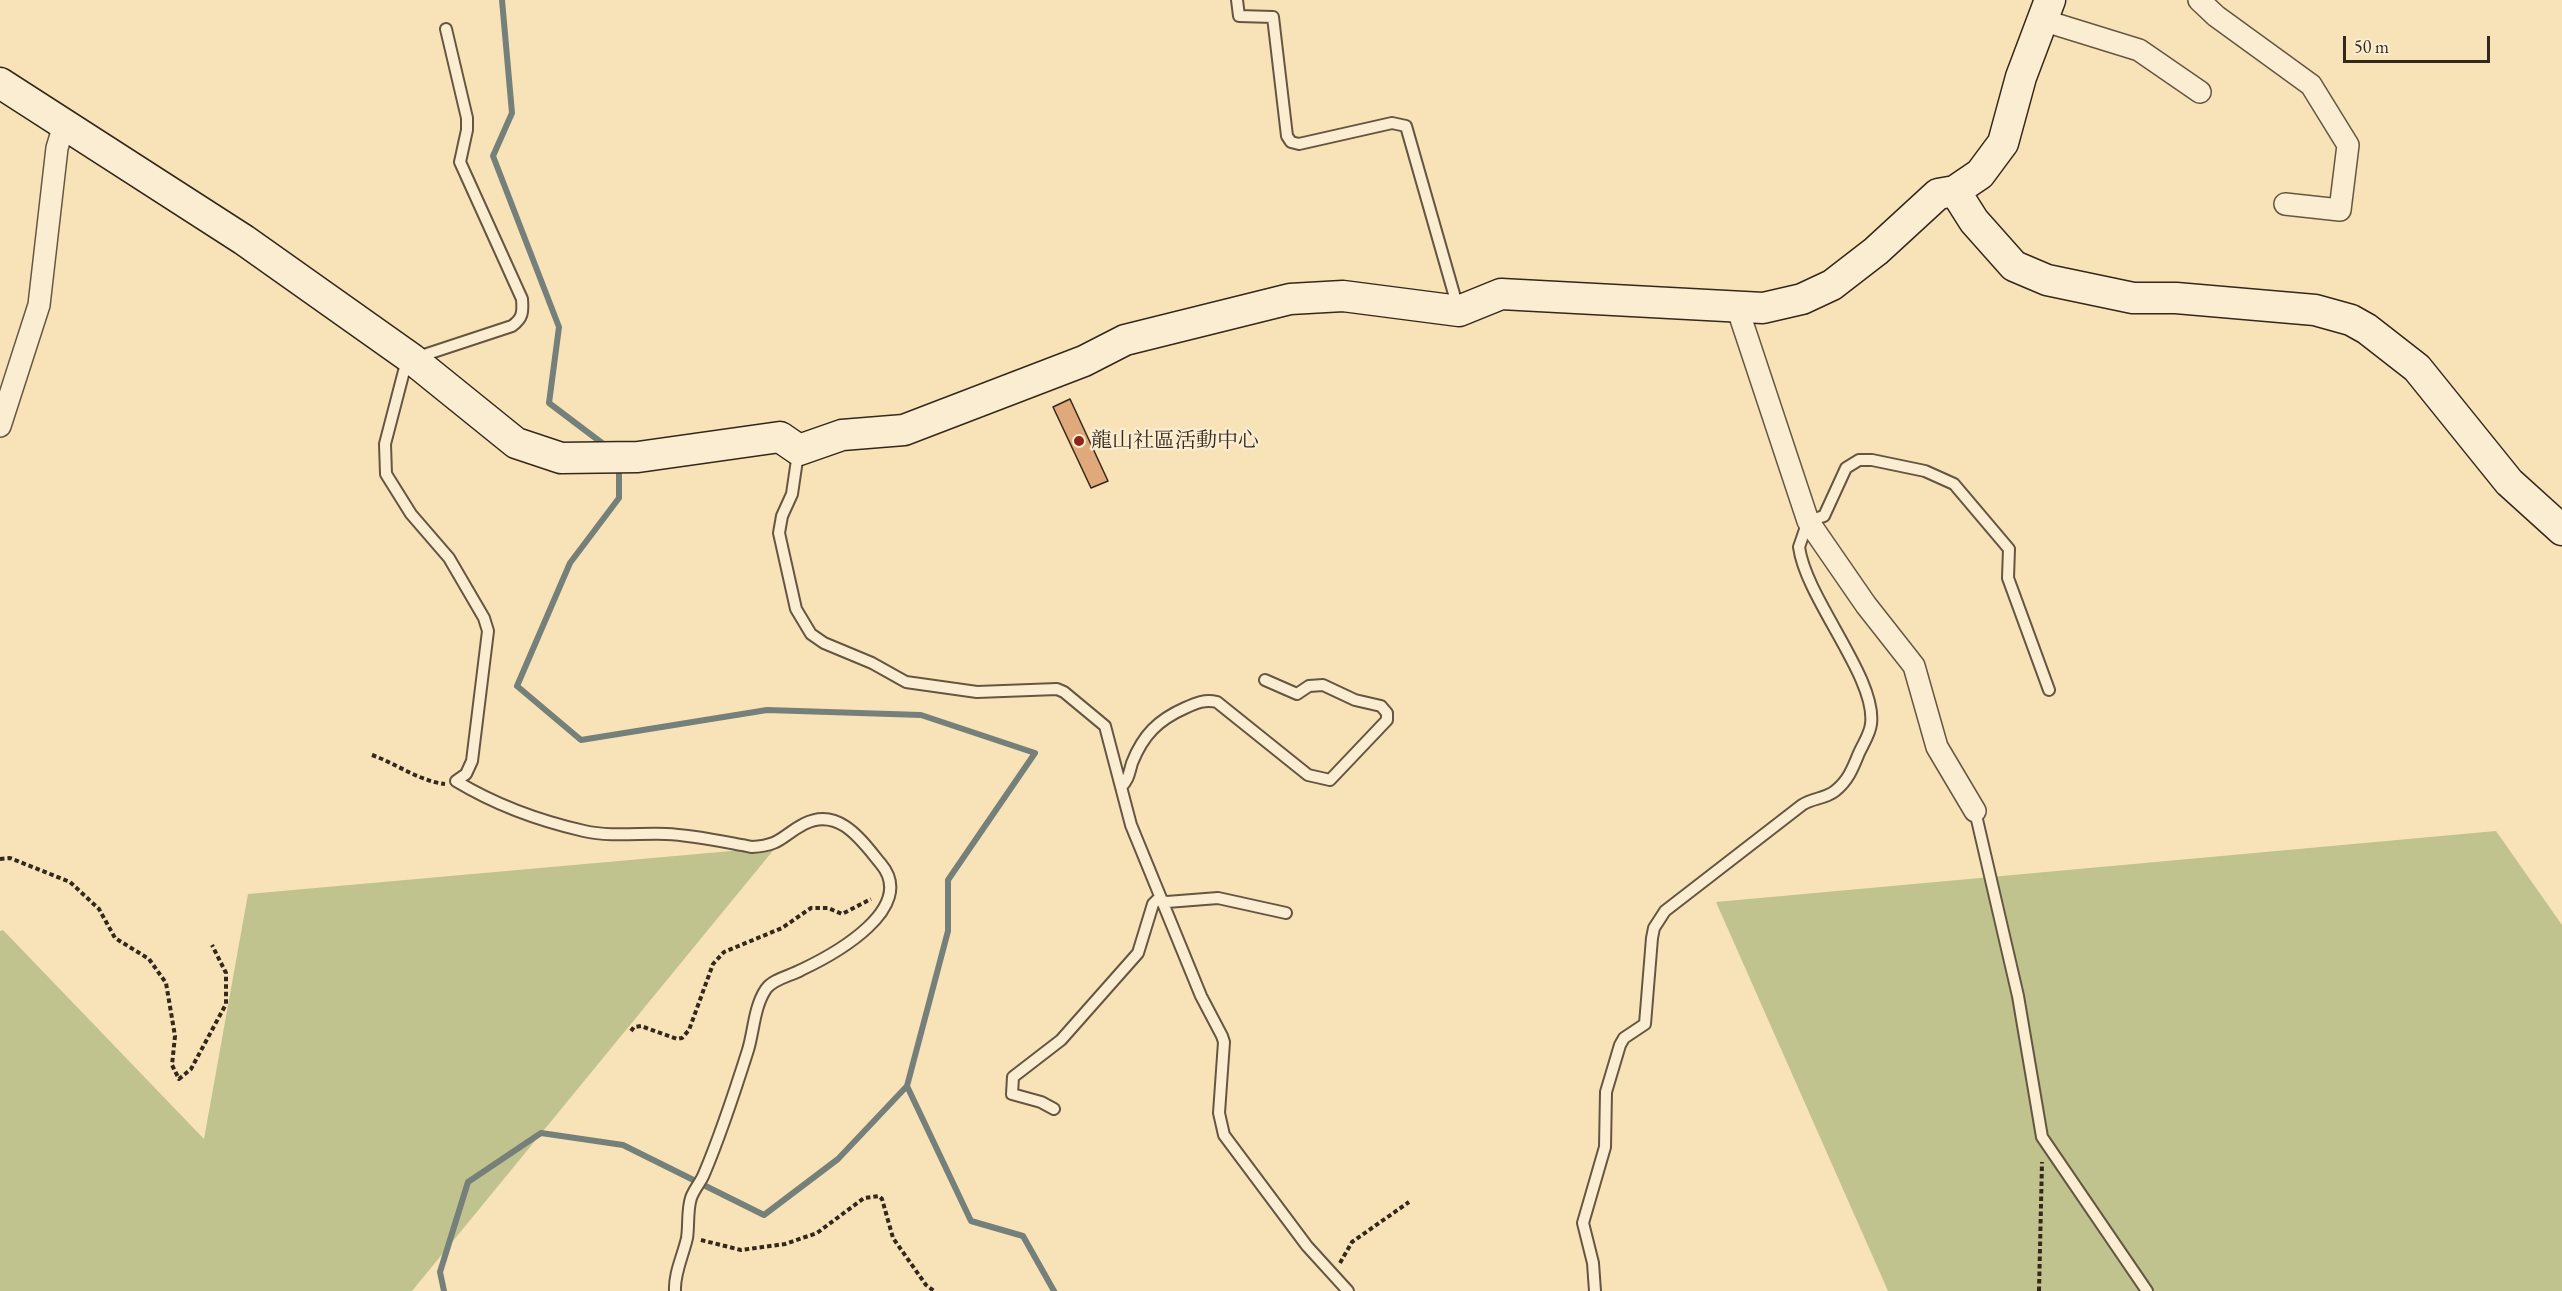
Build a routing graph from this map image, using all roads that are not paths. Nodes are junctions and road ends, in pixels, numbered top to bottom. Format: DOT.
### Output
graph roads {
  1 [pos="1237,0"];
  2 [pos="2199,0"];
  3 [pos="2046,10"];
  4 [pos="446,29"];
  5 [pos="0,83"];
  6 [pos="2200,92"];
  7 [pos="64,125"];
  8 [pos="1955,190"];
  9 [pos="2285,204"];
  10 [pos="1737,307"];
  11 [pos="1459,311"];
  12 [pos="412,359"];
  13 [pos="0,426"];
  14 [pos="799,450"];
  15 [pos="1808,521"];
  16 [pos="2562,530"];
  17 [pos="1265,680"];
  18 [pos="2049,690"];
  19 [pos="1121,787"];
  20 [pos="1975,811"];
  21 [pos="1162,901"];
  22 [pos="1286,913"];
  23 [pos="1054,1109"];
  24 [pos="675,1291"];
  25 [pos="1348,1291"];
  26 [pos="1595,1291"];
  27 [pos="2147,1291"];
  1 -- 11 [label="lane"];
  2 -- 9 [label="street"];
  3 -- 6 [label="street"];
  3 -- 8 [label="street"];
  4 -- 12 [label="lane"];
  5 -- 7 [label="street"];
  7 -- 12 [label="street"];
  7 -- 13 [label="street"];
  8 -- 10 [label="street"];
  8 -- 16 [label="street"];
  10 -- 11 [label="street"];
  10 -- 15 [label="street"];
  11 -- 14 [label="street"];
  12 -- 14 [label="street"];
  12 -- 24 [label="lane"];
  14 -- 19 [label="lane"];
  15 -- 18 [label="lane"];
  15 -- 20 [label="street"];
  15 -- 26 [label="lane"];
  17 -- 19 [label="lane"];
  19 -- 21 [label="lane"];
  20 -- 27 [label="lane"];
  21 -- 22 [label="lane"];
  21 -- 23 [label="lane"];
  21 -- 25 [label="lane"];
}
